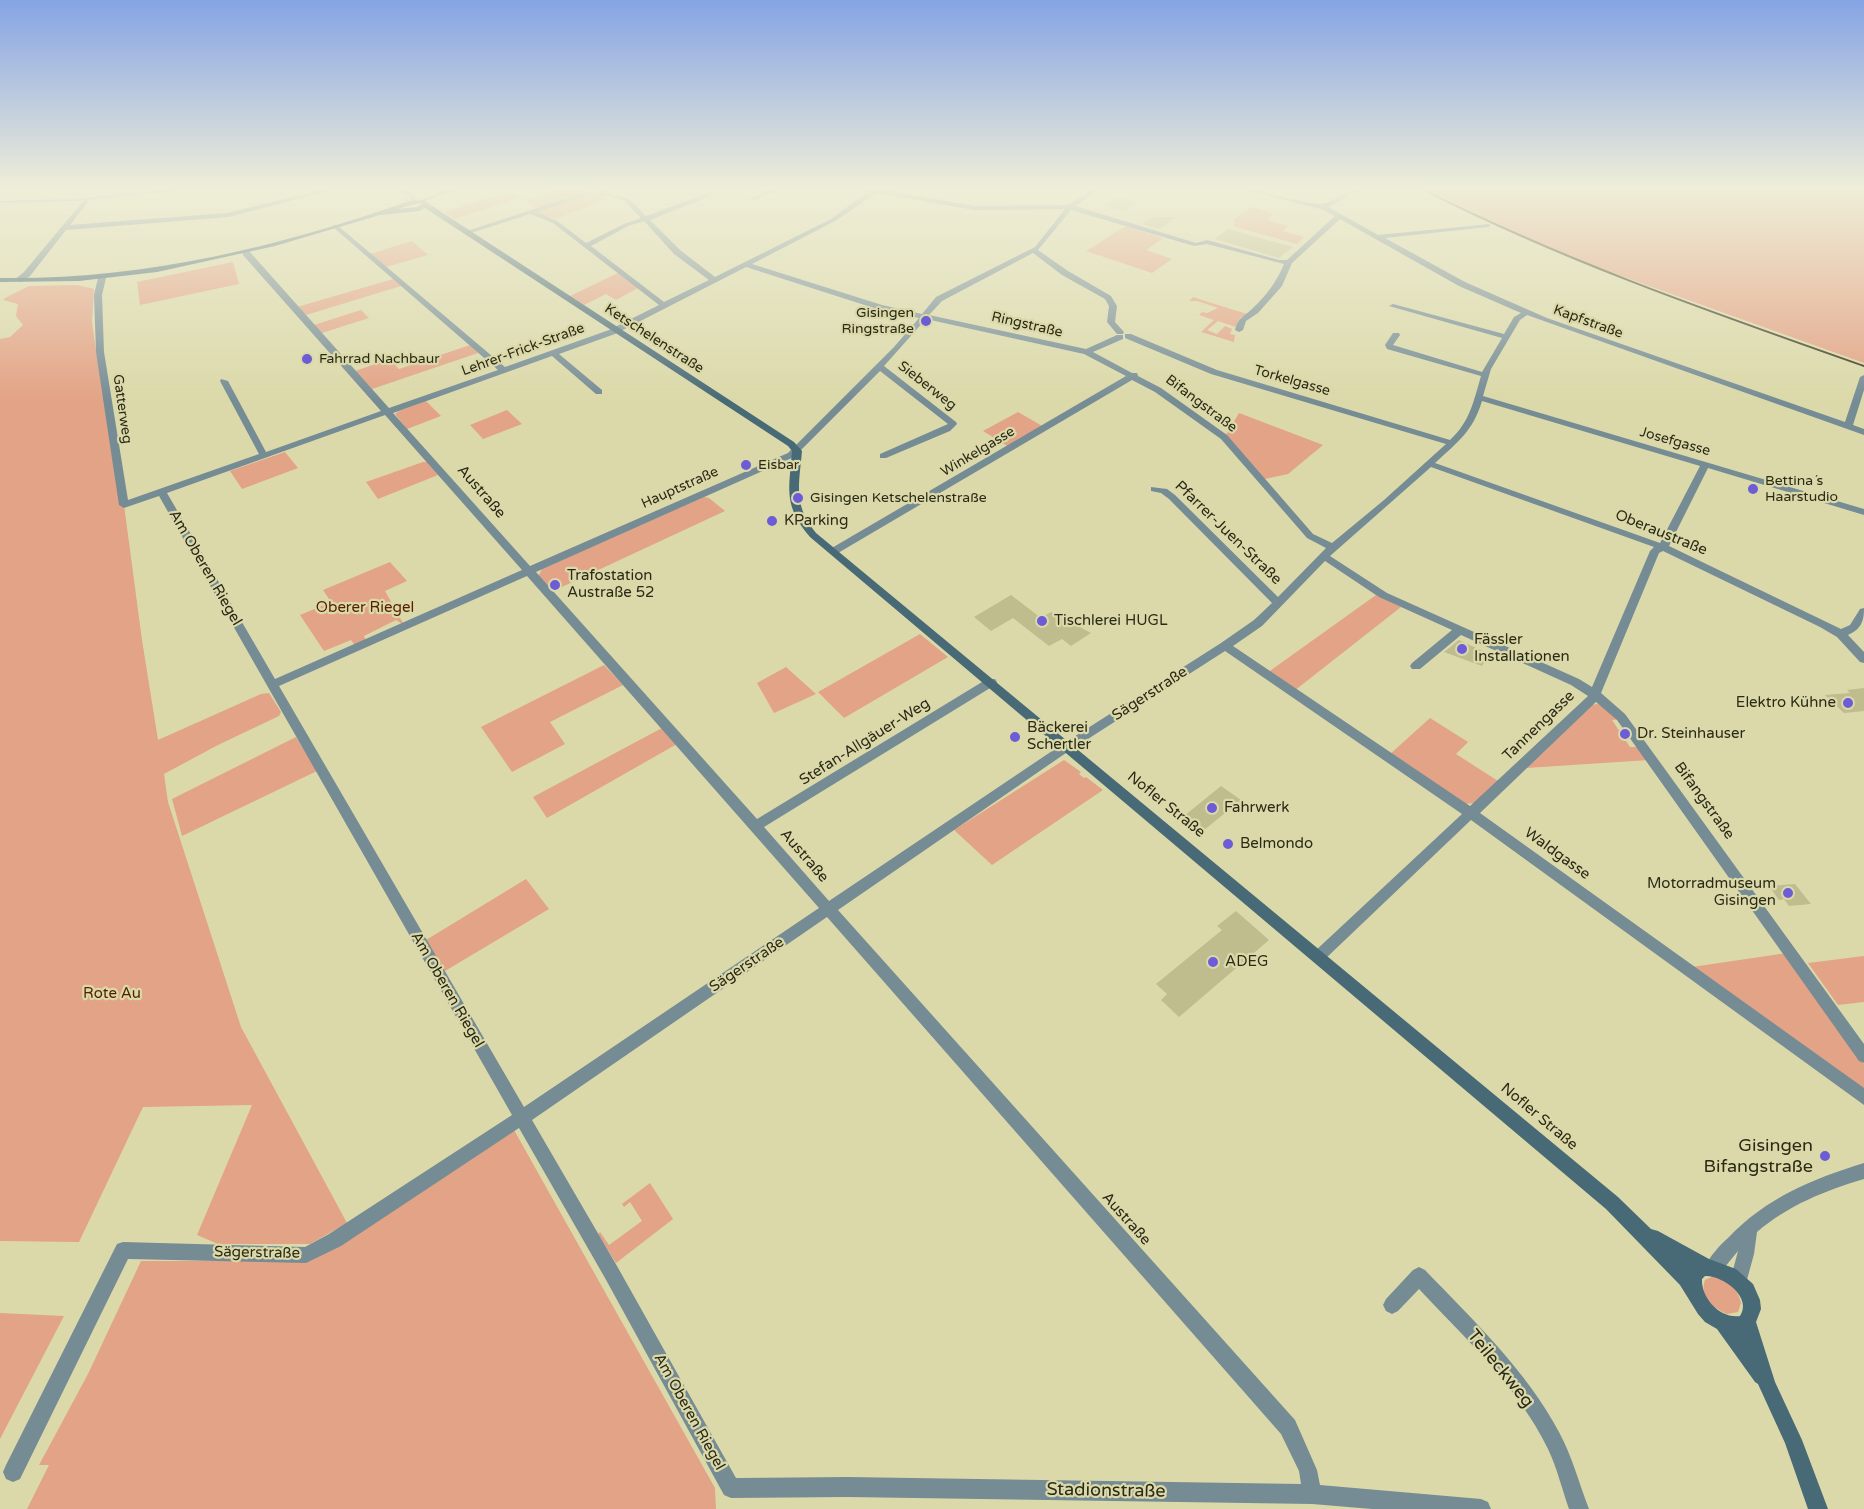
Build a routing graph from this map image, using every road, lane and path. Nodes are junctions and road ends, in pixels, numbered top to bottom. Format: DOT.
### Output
graph roads {
  1 [pos="37,260"];
  2 [pos="210,260"];
  3 [pos="253,260"];
  4 [pos="375,260"];
  5 [pos="508,260"];
  6 [pos="604,260"];
  7 [pos="688,260"];
  8 [pos="751,260"];
  9 [pos="1013,260"];
  10 [pos="1047,260"];
  11 [pos="1273,260"];
  12 [pos="1419,260"];
  13 [pos="1289,262"];
  14 [pos="744,264"];
  15 [pos="102,278"];
  16 [pos="713,279"];
  17 [pos="0,280"];
  18 [pos="21,280"];
  19 [pos="663,305"];
  20 [pos="1393,306"];
  21 [pos="1525,313"];
  22 [pos="925,316"];
  23 [pos="1239,330"];
  24 [pos="615,331"];
  25 [pos="1123,335"];
  26 [pos="1396,335"];
  27 [pos="1506,337"];
  28 [pos="1087,352"];
  29 [pos="553,353"];
  30 [pos="880,367"];
  31 [pos="504,371"];
  32 [pos="1134,375"];
  33 [pos="1485,375"];
  34 [pos="1864,377"];
  35 [pos="224,381"];
  36 [pos="599,392"];
  37 [pos="1478,397"];
  38 [pos="388,412"];
  39 [pos="1848,426"];
  40 [pos="1864,432"];
  41 [pos="1452,443"];
  42 [pos="797,451"];
  43 [pos="264,456"];
  44 [pos="883,456"];
  45 [pos="1430,464"];
  46 [pos="1705,465"];
  47 [pos="1154,489"];
  48 [pos="162,493"];
  49 [pos="1864,512"];
  50 [pos="1663,547"];
  51 [pos="834,551"];
  52 [pos="1329,552"];
  53 [pos="529,572"];
  54 [pos="1278,603"];
  55 [pos="1863,616"];
  56 [pos="1459,630"];
  57 [pos="1840,634"];
  58 [pos="1225,646"];
  59 [pos="1864,659"];
  60 [pos="1416,666"];
  61 [pos="990,682"];
  62 [pos="272,685"];
  63 [pos="1595,695"];
  64 [pos="1066,748"];
  65 [pos="1472,813"];
  66 [pos="756,826"];
  67 [pos="829,910"];
  68 [pos="1319,956"];
  69 [pos="1864,1056"];
  70 [pos="1864,1097"];
  71 [pos="521,1118"];
  72 [pos="1864,1171"];
  73 [pos="1749,1229"];
  74 [pos="1646,1234"];
  75 [pos="1710,1267"];
  76 [pos="1739,1281"];
  77 [pos="1693,1287"];
  78 [pos="1392,1305"];
  79 [pos="1748,1321"];
  80 [pos="1724,1324"];
  81 [pos="1767,1384"];
  82 [pos="13,1472"];
  83 [pos="731,1488"];
  84 [pos="1312,1494"];
  85 [pos="1481,1509"];
  86 [pos="1579,1509"];
  87 [pos="1818,1509"];
  1 -- 18 [label="street"];
  2 -- 15 [label="main road"];
  3 -- 38 [label="street, Austraße"];
  4 -- 31 [label="street"];
  5 -- 24 [label="main road, Ketschelenstraße"];
  6 -- 19 [label="street"];
  7 -- 16 [label="street"];
  8 -- 14 [label="street, Lehrer-Frick-Straße"];
  9 -- 22 [label="street, Hauptstraße"];
  10 -- 25 [label="street"];
  11 -- 13 [label="street"];
  12 -- 21 [label="street, Kapfstraße"];
  13 -- 23 [label="street"];
  14 -- 16 [label="street, Lehrer-Frick-Straße"];
  14 -- 22 [label="street, Ringstraße"];
  15 -- 18 [label="main road"];
  15 -- 48 [label="street, Gatterweg"];
  16 -- 19 [label="street, Lehrer-Frick-Straße"];
  17 -- 18 [label="main road"];
  19 -- 24 [label="street, Lehrer-Frick-Straße"];
  20 -- 27 [label="street"];
  21 -- 27 [label="street, Sägerstraße"];
  21 -- 39 [label="street, Kapfstraße"];
  22 -- 28 [label="street, Ringstraße"];
  22 -- 30 [label="street, Hauptstraße"];
  24 -- 29 [label="street, Lehrer-Frick-Straße"];
  24 -- 42 [label="main road, Ketschelenstraße"];
  25 -- 28 [label="street"];
  25 -- 41 [label="street, Torkelgasse"];
  26 -- 33 [label="street"];
  27 -- 33 [label="street, Sägerstraße"];
  28 -- 32 [label="street, Bifangstraße"];
  29 -- 31 [label="street, Lehrer-Frick-Straße"];
  29 -- 36 [label="street"];
  30 -- 42 [label="street, Hauptstraße"];
  30 -- 44 [label="street, Sieberweg"];
  31 -- 38 [label="street, Lehrer-Frick-Straße"];
  32 -- 51 [label="street, Winkelgasse"];
  32 -- 52 [label="street, Bifangstraße"];
  33 -- 37 [label="street, Sägerstraße"];
  34 -- 39 [label="street"];
  35 -- 43 [label="street"];
  37 -- 41 [label="street, Sägerstraße"];
  37 -- 46 [label="street, Josefgasse"];
  38 -- 43 [label="street, Lehrer-Frick-Straße"];
  38 -- 53 [label="street, Austraße"];
  39 -- 40 [label="street, Kapfstraße"];
  41 -- 45 [label="street, Sägerstraße"];
  42 -- 51 [label="main road, Nofler Straße"];
  42 -- 53 [label="street, Hauptstraße"];
  43 -- 48 [label="street, Lehrer-Frick-Straße"];
  45 -- 50 [label="street, Oberaustraße"];
  45 -- 52 [label="street, Sägerstraße"];
  46 -- 49 [label="street, Josefgasse"];
  46 -- 50 [label="street, Tannengasse"];
  47 -- 54 [label="street, Pfarrer-Juen-Straße"];
  48 -- 62 [label="street, Am Oberen Riegel"];
  50 -- 57 [label="street, Oberaustraße"];
  50 -- 63 [label="street, Tannengasse"];
  51 -- 61 [label="main road, Nofler Straße"];
  52 -- 54 [label="street, Sägerstraße"];
  52 -- 56 [label="street, Bifangstraße"];
  53 -- 62 [label="street, Hauptstraße"];
  53 -- 66 [label="street, Austraße"];
  54 -- 58 [label="street, Sägerstraße"];
  55 -- 57 [label="street"];
  56 -- 60 [label="street"];
  56 -- 63 [label="street, Bifangstraße"];
  57 -- 59 [label="street, Oberaustraße"];
  58 -- 64 [label="street, Sägerstraße"];
  58 -- 65 [label="street, Waldgasse"];
  61 -- 64 [label="main road, Nofler Straße"];
  61 -- 66 [label="street, Stefan-Allgäuer-Weg"];
  62 -- 71 [label="street, Am Oberen Riegel"];
  63 -- 65 [label="street, Tannengasse"];
  63 -- 69 [label="street, Bifangstraße"];
  64 -- 67 [label="street, Sägerstraße"];
  64 -- 68 [label="main road, Nofler Straße"];
  65 -- 68 [label="street, Tannengasse"];
  65 -- 70 [label="street, Waldgasse"];
  66 -- 67 [label="street, Austraße"];
  67 -- 71 [label="street, Sägerstraße"];
  67 -- 84 [label="street, Austraße"];
  68 -- 74 [label="main road, Nofler Straße"];
  71 -- 82 [label="street, Sägerstraße"];
  71 -- 83 [label="street, Am Oberen Riegel"];
  72 -- 73 [label="street"];
  73 -- 75 [label="street"];
  73 -- 76 [label="street"];
  74 -- 75 [label="main road, Nofler Straße"];
  74 -- 77 [label="main road, Nofler Straße"];
  75 -- 76 [label="main road, Nofler Straße"];
  75 -- 77 [label="main road"];
  76 -- 79 [label="main road, Nofler Straße"];
  77 -- 80 [label="main road, Nofler Straße"];
  78 -- 86 [label="street, Teileckweg"];
  79 -- 80 [label="main road"];
  79 -- 81 [label="main road, Nofler Straße"];
  80 -- 81 [label="main road, Nofler Straße"];
  81 -- 87 [label="main road, Nofler Straße"];
  83 -- 84 [label="street, Stadionstraße"];
  84 -- 85 [label="street, Stadionstraße"];
}
